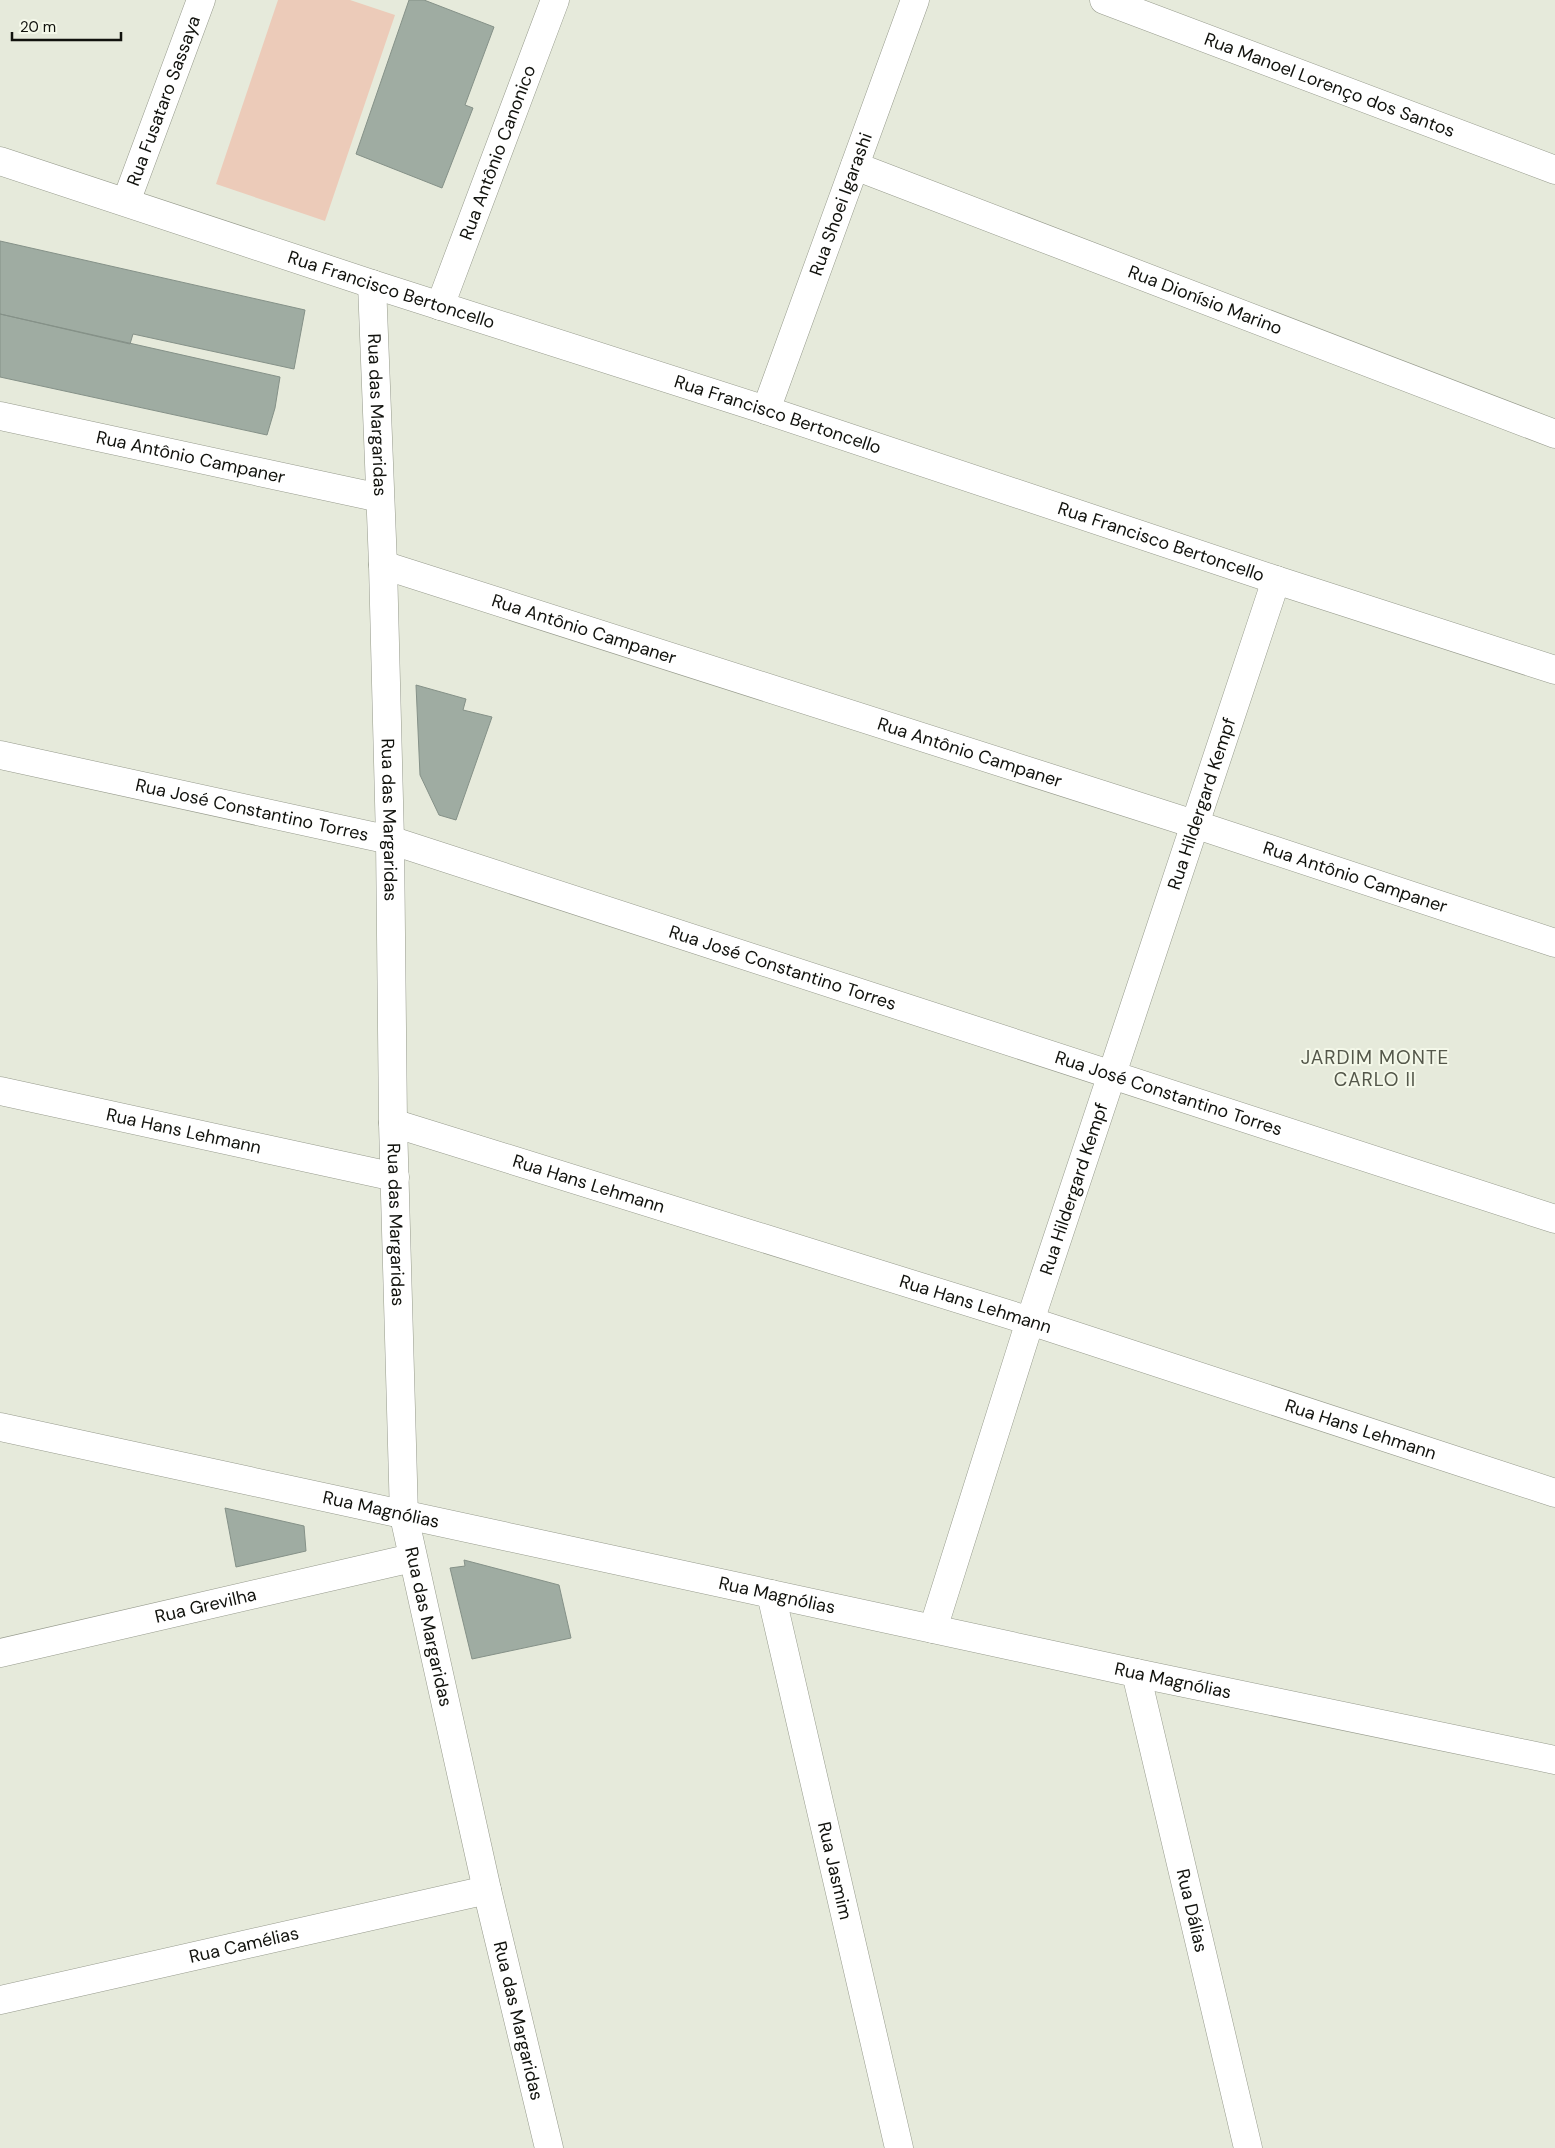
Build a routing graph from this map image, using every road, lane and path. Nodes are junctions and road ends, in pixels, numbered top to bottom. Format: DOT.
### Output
graph roads {
  1 [pos="201,0"];
  2 [pos="555,0"];
  3 [pos="915,0"];
  4 [pos="1104,0"];
  5 [pos="0,161"];
  6 [pos="855,166"];
  7 [pos="1555,170"];
  8 [pos="126,202"];
  9 [pos="372,284"];
  10 [pos="440,306"];
  11 [pos="766,410"];
  12 [pos="0,416"];
  13 [pos="1555,434"];
  14 [pos="380,498"];
  15 [pos="383,565"];
  16 [pos="1276,580"];
  17 [pos="1555,670"];
  18 [pos="0,755"];
  19 [pos="1194,824"];
  20 [pos="390,840"];
  21 [pos="1555,943"];
  22 [pos="1112,1076"];
  23 [pos="0,1091"];
  24 [pos="393,1123"];
  25 [pos="395,1177"];
  26 [pos="1555,1219"];
  27 [pos="1030,1321"];
  28 [pos="0,1427"];
  29 [pos="1555,1493"];
  30 [pos="404,1516"];
  31 [pos="412,1558"];
  32 [pos="771,1594"];
  33 [pos="933,1629"];
  34 [pos="0,1653"];
  35 [pos="1136,1673"];
  36 [pos="1555,1760"];
  37 [pos="487,1890"];
  38 [pos="0,2000"];
  39 [pos="896,2147"];
  40 [pos="549,2148"];
  41 [pos="1248,2148"];
  1 -- 8 [label="street, Rua Fusataro Sassaya"];
  2 -- 10 [label="street, Rua Antônio Canonico"];
  3 -- 6 [label="street, Rua Shoei Igarashi"];
  4 -- 7 [label="street, Rua Manoel Lorenço dos Santos"];
  5 -- 8 [label="street, Rua Francisco Bertoncello"];
  6 -- 11 [label="street, Rua Shoei Igarashi"];
  6 -- 13 [label="street, Rua Dionísio Marino"];
  8 -- 9 [label="street, Rua Francisco Bertoncello"];
  9 -- 10 [label="street, Rua Francisco Bertoncello"];
  9 -- 14 [label="street, Rua das Margaridas"];
  10 -- 11 [label="street, Rua Francisco Bertoncello"];
  11 -- 16 [label="street, Rua Francisco Bertoncello"];
  12 -- 14 [label="street, Rua Antônio Campaner"];
  14 -- 15 [label="street, Rua das Margaridas"];
  15 -- 19 [label="street, Rua Antônio Campaner"];
  15 -- 20 [label="street, Rua das Margaridas"];
  16 -- 17 [label="street, Rua Francisco Bertoncello"];
  16 -- 19 [label="street, Rua Hildergard Kempf"];
  18 -- 20 [label="street, Rua José Constantino Torres"];
  19 -- 21 [label="street, Rua Antônio Campaner"];
  19 -- 22 [label="street, Rua Hildergard Kempf"];
  20 -- 22 [label="street, Rua José Constantino Torres"];
  20 -- 24 [label="street, Rua das Margaridas"];
  22 -- 26 [label="street, Rua José Constantino Torres"];
  22 -- 27 [label="street, Rua Hildergard Kempf"];
  23 -- 25 [label="street, Rua Hans Lehmann"];
  24 -- 25 [label="street, Rua das Margaridas"];
  24 -- 27 [label="street, Rua Hans Lehmann"];
  25 -- 30 [label="street, Rua das Margaridas"];
  27 -- 29 [label="street, Rua Hans Lehmann"];
  27 -- 33 [label="street, Rua Hildergard Kempf"];
  28 -- 30 [label="street, Rua Magnólias"];
  30 -- 31 [label="street, Rua das Margaridas"];
  30 -- 32 [label="street, Rua Magnólias"];
  31 -- 34 [label="street, Rua Grevilha"];
  31 -- 37 [label="street, Rua das Margaridas"];
  32 -- 33 [label="street, Rua Magnólias"];
  32 -- 39 [label="street, Rua Jasmim"];
  33 -- 35 [label="street, Rua Magnólias"];
  35 -- 36 [label="street, Rua Magnólias"];
  35 -- 41 [label="street, Rua Dálias"];
  37 -- 38 [label="street, Rua Camélias"];
  37 -- 40 [label="street, Rua das Margaridas"];
}
